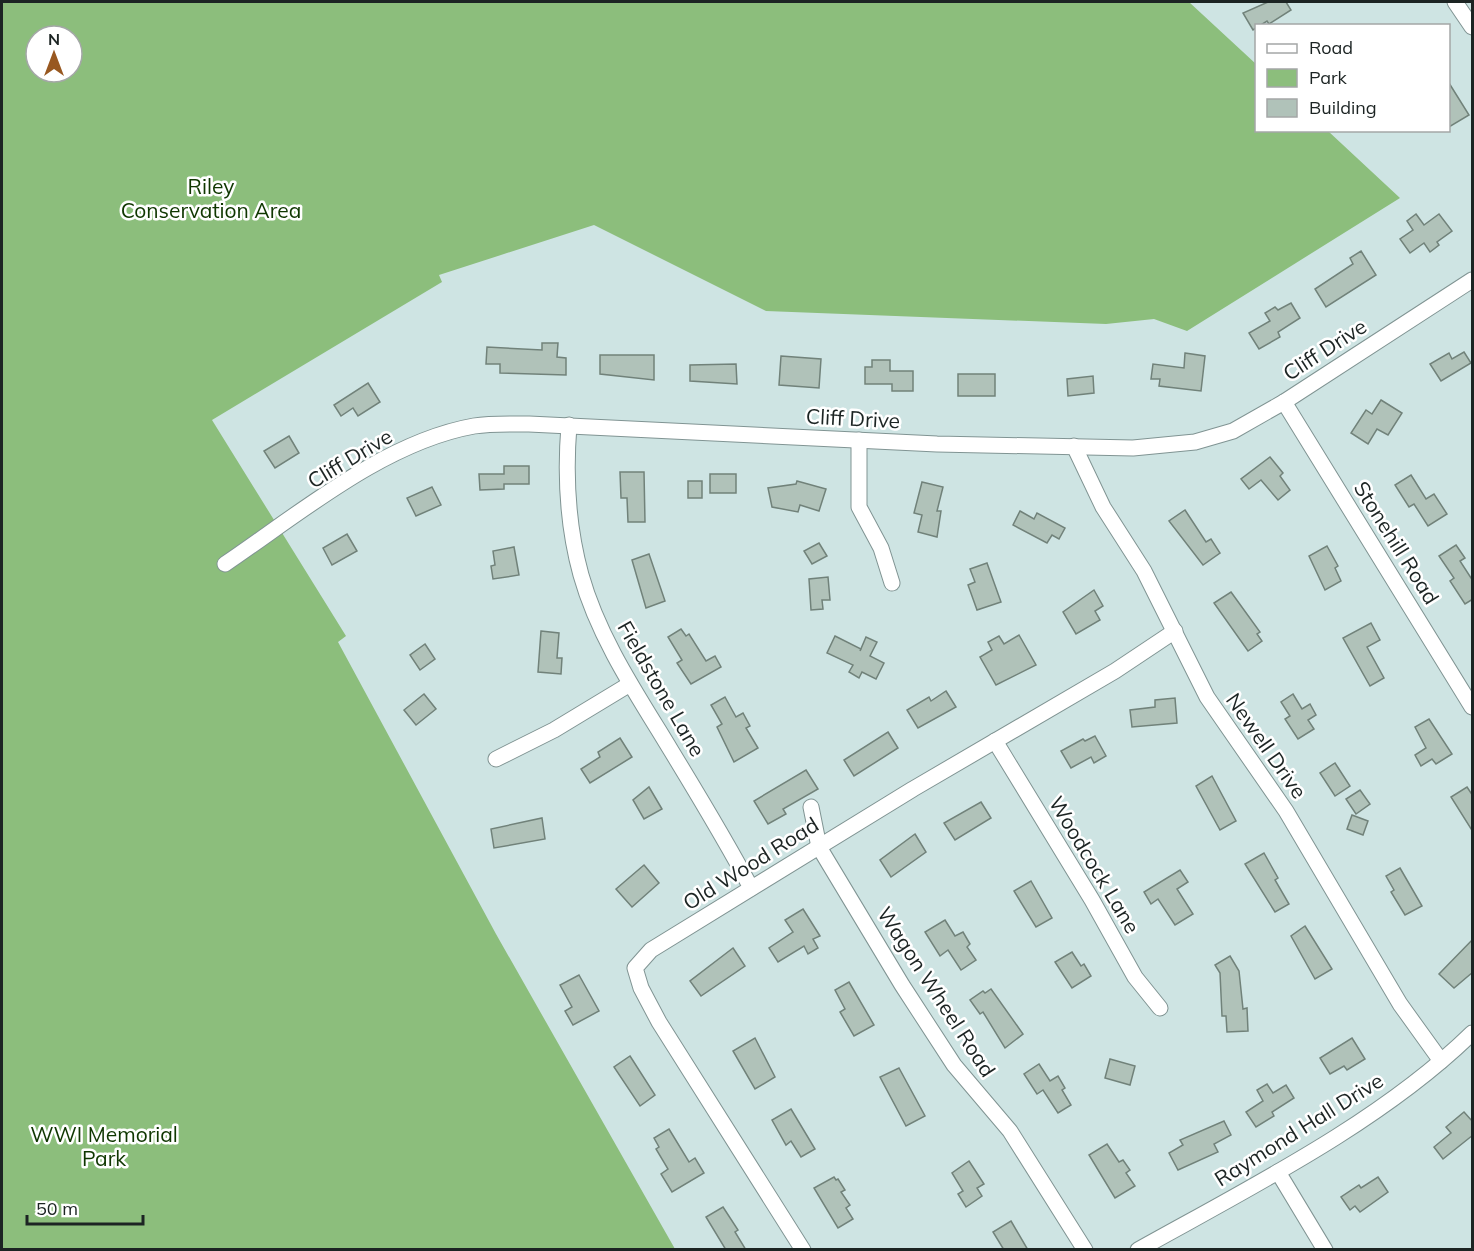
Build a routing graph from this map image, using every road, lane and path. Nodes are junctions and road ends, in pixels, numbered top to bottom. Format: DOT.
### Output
graph roads {
  1 [pos="1455,2"];
  2 [pos="1473,27"];
  3 [pos="1473,280"];
  4 [pos="1284,402"];
  5 [pos="569,425"];
  6 [pos="858,440"];
  7 [pos="1074,446"];
  8 [pos="225,564"];
  9 [pos="892,583"];
  10 [pos="1175,631"];
  11 [pos="630,684"];
  12 [pos="1473,707"];
  13 [pos="995,741"];
  14 [pos="496,759"];
  15 [pos="811,807"];
  16 [pos="819,847"];
  17 [pos="751,888"];
  18 [pos="1160,1008"];
  19 [pos="1473,1033"];
  20 [pos="1441,1061"];
  21 [pos="1278,1172"];
  22 [pos="803,1250"];
  23 [pos="1085,1250"];
  24 [pos="1138,1250"];
  25 [pos="1325,1250"];
  1 -- 2 [label="street"];
  3 -- 4 [label="street, Cliff Drive"];
  4 -- 7 [label="street, Cliff Drive"];
  4 -- 12 [label="street, Stonehill Road"];
  5 -- 6 [label="street, Cliff Drive"];
  5 -- 8 [label="street, Cliff Drive"];
  5 -- 11 [label="street, Fieldstone Lane"];
  6 -- 7 [label="street, Cliff Drive"];
  6 -- 9 [label="street"];
  7 -- 10 [label="street, Newell Drive"];
  10 -- 13 [label="street, Old Wood Road"];
  10 -- 20 [label="street, Newell Drive"];
  11 -- 14 [label="street"];
  11 -- 17 [label="street, Fieldstone Lane"];
  13 -- 16 [label="street, Old Wood Road"];
  13 -- 18 [label="street, Woodcock Lane"];
  15 -- 16 [label="street, Wagon Wheel Road"];
  16 -- 17 [label="street, Old Wood Road"];
  16 -- 23 [label="street, Wagon Wheel Road"];
  17 -- 22 [label="street, Old Wood Road"];
  19 -- 20 [label="street, Raymond Hall Drive"];
  20 -- 21 [label="street, Raymond Hall Drive"];
  21 -- 24 [label="street, Raymond Hall Drive"];
  21 -- 25 [label="street"];
}
